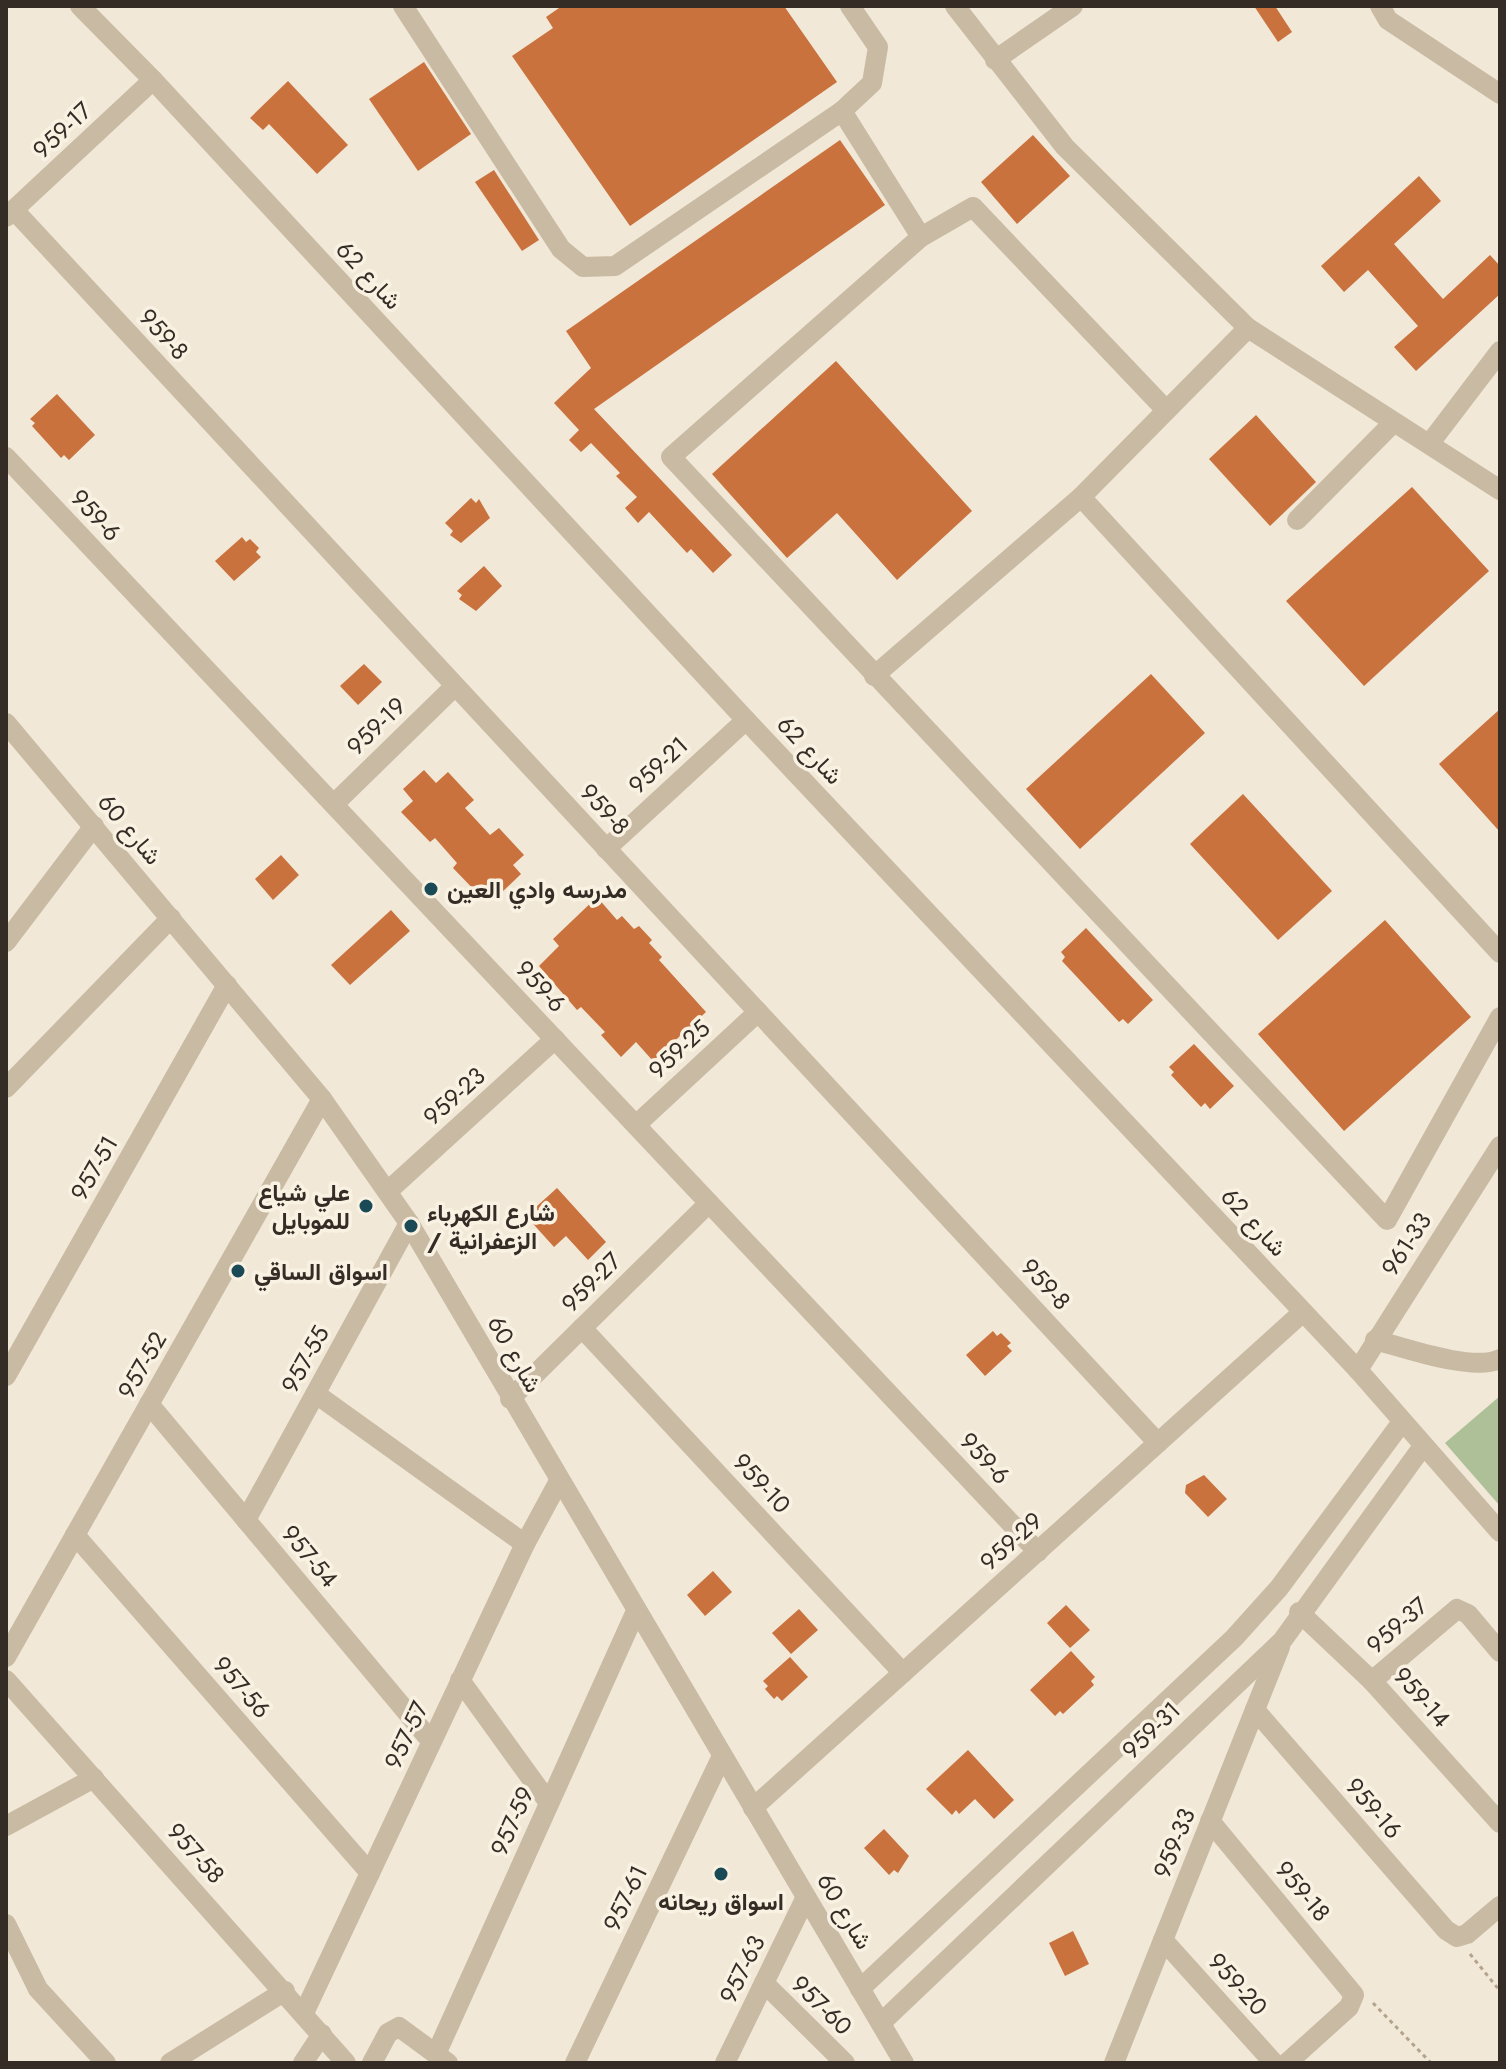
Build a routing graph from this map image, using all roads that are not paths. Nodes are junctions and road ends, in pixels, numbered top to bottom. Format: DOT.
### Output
graph roads {
  1 [pos="80,6"];
  2 [pos="850,6"];
  3 [pos="955,6"];
  4 [pos="1073,6"];
  5 [pos="410,8"];
  6 [pos="1380,8"];
  7 [pos="995,60"];
  8 [pos="153,80"];
  9 [pos="1500,94"];
  10 [pos="842,111"];
  11 [pos="10,214"];
  12 [pos="921,237"];
  13 [pos="1248,328"];
  14 [pos="1500,351"];
  15 [pos="1166,410"];
  16 [pos="1393,423"];
  17 [pos="1430,443"];
  18 [pos="6,457"];
  19 [pos="1500,490"];
  20 [pos="1081,497"];
  21 [pos="1297,520"];
  22 [pos="874,676"];
  23 [pos="455,686"];
  24 [pos="746,720"];
  25 [pos="6,723"];
  26 [pos="334,804"];
  27 [pos="94,826"];
  28 [pos="606,849"];
  29 [pos="14,917"];
  30 [pos="171,918"];
  31 [pos="6,942"];
  32 [pos="1500,953"];
  33 [pos="227,985"];
  34 [pos="758,1012"];
  35 [pos="1500,1017"];
  36 [pos="555,1039"];
  37 [pos="6,1088"];
  38 [pos="322,1099"];
  39 [pos="636,1125"];
  40 [pos="1500,1146"];
  41 [pos="388,1191"];
  42 [pos="709,1203"];
  43 [pos="409,1223"];
  44 [pos="1303,1312"];
  45 [pos="582,1328"];
  46 [pos="1375,1340"];
  47 [pos="1500,1359"];
  48 [pos="1358,1370"];
  49 [pos="6,1376"];
  50 [pos="316,1394"];
  51 [pos="510,1399"];
  52 [pos="149,1404"];
  53 [pos="1402,1422"];
  54 [pos="1158,1443"];
  55 [pos="1423,1446"];
  56 [pos="559,1481"];
  57 [pos="246,1520"];
  58 [pos="1500,1532"];
  59 [pos="75,1535"];
  60 [pos="525,1544"];
  61 [pos="1038,1552"];
  62 [pos="636,1611"];
  63 [pos="1299,1612"];
  64 [pos="1282,1641"];
  65 [pos="1500,1652"];
  66 [pos="6,1657"];
  67 [pos="903,1673"];
  68 [pos="6,1680"];
  69 [pos="460,1680"];
  70 [pos="1372,1681"];
  71 [pos="1255,1710"];
  72 [pos="431,1741"];
  73 [pos="722,1756"];
  74 [pos="94,1778"];
  75 [pos="549,1803"];
  76 [pos="753,1808"];
  77 [pos="1210,1821"];
  78 [pos="1500,1823"];
  79 [pos="6,1826"];
  80 [pos="370,1873"];
  81 [pos="806,1897"];
  82 [pos="1500,1906"];
  83 [pos="6,1924"];
  84 [pos="1163,1940"];
  85 [pos="764,1983"];
  86 [pos="860,1989"];
  87 [pos="285,1991"];
  88 [pos="304,2013"];
  89 [pos="881,2023"];
  90 [pos="322,2034"];
  91 [pos="442,2058"];
  92 [pos="1122,2058"];
  93 [pos="106,2063"];
  94 [pos="170,2063"];
  95 [pos="303,2063"];
  96 [pos="346,2063"];
  97 [pos="372,2063"];
  98 [pos="575,2063"];
  99 [pos="725,2063"];
  100 [pos="845,2063"];
  101 [pos="904,2063"];
  102 [pos="1274,2063"];
  103 [pos="1287,2063"];
  1 -- 8 [label="street, شارع 62"];
  2 -- 10 [label="street"];
  3 -- 7 [label="street"];
  4 -- 7 [label="street"];
  5 -- 10 [label="street"];
  6 -- 9 [label="street"];
  7 -- 13 [label="street"];
  8 -- 11 [label="street, 959-17"];
  8 -- 24 [label="street, شارع 62"];
  10 -- 12 [label="street"];
  11 -- 23 [label="street, 959-8"];
  12 -- 15 [label="street"];
  12 -- 22 [label="street"];
  13 -- 15 [label="street"];
  13 -- 16 [label="street"];
  14 -- 17 [label="street"];
  15 -- 20 [label="street"];
  16 -- 17 [label="street"];
  16 -- 21 [label="street"];
  17 -- 19 [label="street"];
  18 -- 26 [label="street, 959-6"];
  20 -- 22 [label="street"];
  20 -- 32 [label="street"];
  22 -- 35 [label="street"];
  23 -- 26 [label="street, 959-19"];
  23 -- 28 [label="street, 959-8"];
  24 -- 28 [label="street, 959-21"];
  24 -- 44 [label="street, شارع 62"];
  25 -- 27 [label="street, شارع 60"];
  26 -- 36 [label="street, 959-6"];
  27 -- 29 [label="street"];
  27 -- 30 [label="street, شارع 60"];
  28 -- 34 [label="street, 959-8"];
  29 -- 31 [label="street"];
  30 -- 33 [label="street, شارع 60"];
  30 -- 37 [label="street"];
  33 -- 38 [label="street, شارع 60"];
  33 -- 49 [label="street, 957-51"];
  34 -- 39 [label="street, 959-25"];
  34 -- 54 [label="street, 959-8"];
  36 -- 39 [label="street, 959-6"];
  36 -- 41 [label="street, 959-23"];
  38 -- 41 [label="street, شارع 60"];
  38 -- 52 [label="street, 957-52"];
  39 -- 42 [label="street, 959-6"];
  40 -- 46 [label="street, 961-33"];
  41 -- 43 [label="street, شارع 60"];
  42 -- 45 [label="street, 959-27"];
  42 -- 61 [label="street, 959-6"];
  43 -- 50 [label="street, 957-55"];
  43 -- 51 [label="street, شارع 60"];
  44 -- 48 [label="street, شارع 62"];
  44 -- 54 [label="street, 959-29"];
  45 -- 51 [label="street, 959-27"];
  45 -- 67 [label="street, 959-10"];
  46 -- 47 [label="street"];
  46 -- 48 [label="street, 961-33"];
  48 -- 53 [label="street, شارع 62"];
  50 -- 57 [label="street, 957-55"];
  50 -- 60 [label="street"];
  51 -- 56 [label="street, شارع 60"];
  52 -- 57 [label="street, 957-54"];
  52 -- 59 [label="street, 957-52"];
  53 -- 55 [label="street, شارع 62"];
  53 -- 86 [label="street, 959-31"];
  54 -- 61 [label="street, 959-29"];
  55 -- 58 [label="street, شارع 62"];
  55 -- 63 [label="street, 959-31"];
  56 -- 60 [label="street, 957-57"];
  56 -- 62 [label="street, شارع 60"];
  57 -- 72 [label="street, 957-54"];
  59 -- 66 [label="street, 957-52"];
  59 -- 80 [label="street, 957-56"];
  60 -- 69 [label="street, 957-57"];
  61 -- 67 [label="street, 959-29"];
  62 -- 73 [label="street, شارع 60"];
  62 -- 75 [label="street, 957-59"];
  63 -- 64 [label="street, 959-31"];
  63 -- 70 [label="street, 959-14"];
  64 -- 71 [label="street, 959-33"];
  64 -- 89 [label="street, 959-31"];
  65 -- 70 [label="street, 959-37"];
  67 -- 76 [label="street, 959-29"];
  68 -- 74 [label="street, 957-58"];
  69 -- 72 [label="street, 957-57"];
  69 -- 75 [label="street"];
  70 -- 78 [label="street, 959-14"];
  71 -- 77 [label="street, 959-33"];
  71 -- 82 [label="street, 959-16"];
  72 -- 80 [label="street, 957-57"];
  73 -- 76 [label="street, شارع 60"];
  73 -- 98 [label="street, 957-61"];
  74 -- 79 [label="street"];
  74 -- 87 [label="street, 957-58"];
  75 -- 91 [label="street, 957-59"];
  76 -- 81 [label="street, شارع 60"];
  77 -- 84 [label="street, 959-33"];
  77 -- 103 [label="street, 959-18"];
  80 -- 88 [label="street, 957-57"];
  81 -- 85 [label="street, 957-63"];
  81 -- 86 [label="street, شارع 60"];
  83 -- 93 [label="street"];
  84 -- 92 [label="street, 959-33"];
  84 -- 102 [label="street, 959-20"];
  85 -- 99 [label="street, 957-63"];
  85 -- 100 [label="street, 957-60"];
  86 -- 89 [label="street, شارع 60"];
  87 -- 88 [label="street, 957-58"];
  87 -- 94 [label="street"];
  88 -- 90 [label="street, 957-58"];
  89 -- 101 [label="street, شارع 60"];
  90 -- 95 [label="street"];
  90 -- 96 [label="street, 957-58"];
  91 -- 97 [label="street"];
}
